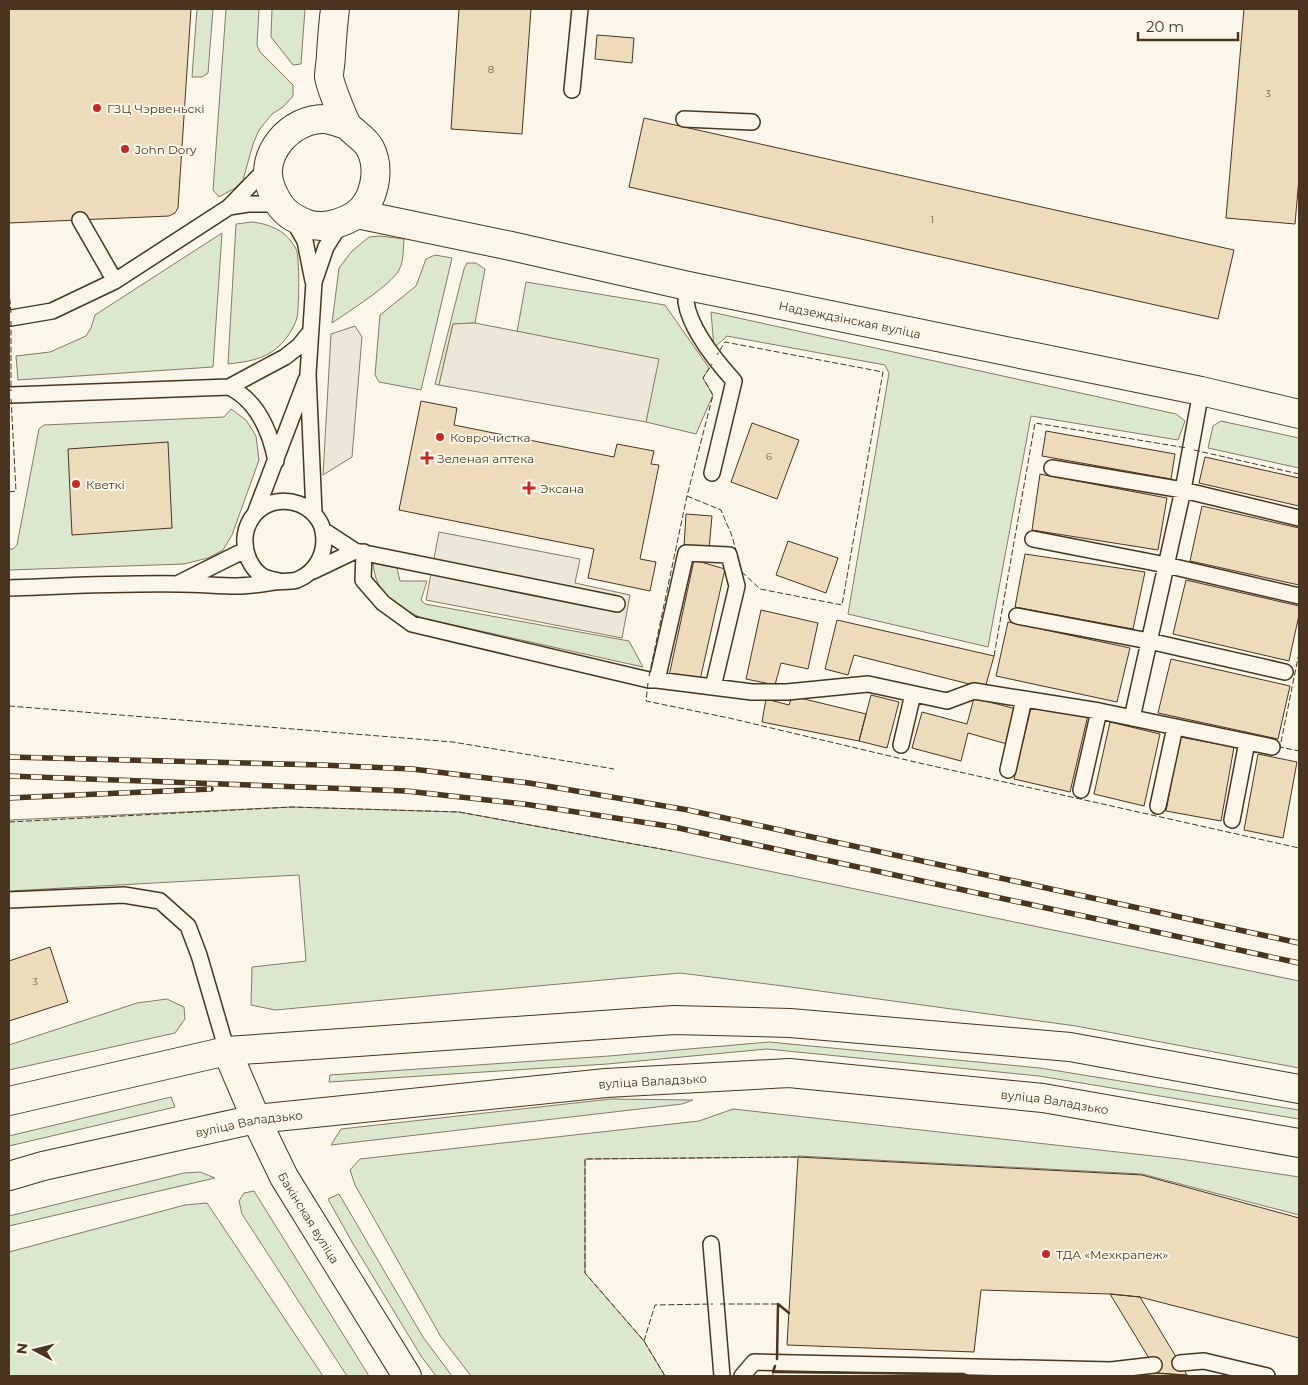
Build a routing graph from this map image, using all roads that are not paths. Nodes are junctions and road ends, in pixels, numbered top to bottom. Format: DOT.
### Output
graph roads {
  1 [pos="335,9"];
  2 [pos="580,9"];
  3 [pos="329,78"];
  4 [pos="572,90"];
  5 [pos="684,119"];
  6 [pos="304,122"];
  7 [pos="752,122"];
  8 [pos="347,125"];
  9 [pos="269,166"];
  10 [pos="376,179"];
  11 [pos="229,207"];
  12 [pos="285,211"];
  13 [pos="349,219"];
  14 [pos="80,220"];
  15 [pos="401,223"];
  16 [pos="115,281"];
  17 [pos="314,282"];
  18 [pos="688,286"];
  19 [pos="11,318"];
  20 [pos="311,331"];
  21 [pos="308,374"];
  22 [pos="229,387"];
  23 [pos="1201,391"];
  24 [pos="11,395"];
  25 [pos="1299,414"];
  26 [pos="276,461"];
  27 [pos="1052,468"];
  28 [pos="712,473"];
  29 [pos="1183,490"];
  30 [pos="256,511"];
  31 [pos="314,513"];
  32 [pos="1299,518"];
  33 [pos="323,530"];
  34 [pos="1033,539"];
  35 [pos="245,550"];
  36 [pos="359,551"];
  37 [pos="1166,565"];
  38 [pos="311,572"];
  39 [pos="279,582"];
  40 [pos="179,584"];
  41 [pos="9,588"];
  42 [pos="1299,596"];
  43 [pos="617,604"];
  44 [pos="1017,616"];
  45 [pos="1149,641"];
  46 [pos="1285,672"];
  47 [pos="657,680"];
  48 [pos="713,687"];
  49 [pos="913,694"];
  50 [pos="1024,699"];
  51 [pos="1099,711"];
  52 [pos="1132,718"];
  53 [pos="1175,727"];
  54 [pos="1247,742"];
  55 [pos="901,744"];
  56 [pos="1272,747"];
  57 [pos="1008,770"];
  58 [pos="1081,790"];
  59 [pos="1158,806"];
  60 [pos="1232,820"];
  61 [pos="9,900"];
  62 [pos="227,1051"];
  63 [pos="1299,1089"];
  64 [pos="9,1101"];
  65 [pos="256,1119"];
  66 [pos="1299,1143"];
  67 [pos="9,1176"];
  68 [pos="711,1244"];
  69 [pos="1180,1363"];
  70 [pos="1154,1366"];
  71 [pos="407,1376"];
  72 [pos="722,1376"];
  73 [pos="742,1376"];
  74 [pos="1267,1376"];
  1 -- 3 [label="main road"];
  2 -- 4 [label="lane"];
  3 -- 6 [label="main road"];
  3 -- 8 [label="main road"];
  5 -- 7 [label="lane"];
  6 -- 8 [label="main road"];
  6 -- 9 [label="main road"];
  8 -- 10 [label="main road"];
  9 -- 11 [label="lane"];
  9 -- 12 [label="main road"];
  10 -- 13 [label="main road"];
  10 -- 15 [label="main road"];
  11 -- 12 [label="lane"];
  11 -- 16 [label="lane"];
  12 -- 13 [label="main road"];
  12 -- 17 [label="lane"];
  13 -- 15 [label="main road, Надзеждзінская вуліца"];
  13 -- 17 [label="lane"];
  14 -- 16 [label="lane"];
  15 -- 18 [label="main road, Надзеждзінская вуліца"];
  16 -- 19 [label="lane"];
  17 -- 20 [label="lane"];
  18 -- 23 [label="main road, Надзеждзінская вуліца"];
  18 -- 28 [label="lane"];
  20 -- 21 [label="lane"];
  20 -- 22 [label="lane"];
  21 -- 26 [label="lane"];
  21 -- 31 [label="lane"];
  22 -- 24 [label="lane"];
  22 -- 26 [label="lane"];
  23 -- 25 [label="main road, Надзеждзінская вуліца"];
  23 -- 29 [label="lane"];
  26 -- 30 [label="lane"];
  27 -- 29 [label="lane"];
  29 -- 32 [label="lane"];
  29 -- 37 [label="lane"];
  30 -- 31 [label="lane"];
  30 -- 35 [label="lane"];
  31 -- 33 [label="lane"];
  33 -- 36 [label="lane"];
  33 -- 38 [label="lane"];
  34 -- 37 [label="lane"];
  35 -- 39 [label="lane"];
  35 -- 40 [label="lane"];
  36 -- 38 [label="lane"];
  36 -- 43 [label="lane"];
  36 -- 47 [label="lane"];
  37 -- 42 [label="lane"];
  37 -- 45 [label="lane"];
  38 -- 39 [label="lane"];
  39 -- 40 [label="lane"];
  40 -- 41 [label="lane"];
  44 -- 45 [label="lane"];
  45 -- 46 [label="lane"];
  45 -- 52 [label="lane"];
  47 -- 48 [label="lane"];
  47 -- 48 [label="lane"];
  48 -- 49 [label="lane"];
  49 -- 50 [label="lane"];
  49 -- 55 [label="lane"];
  50 -- 51 [label="lane"];
  50 -- 57 [label="lane"];
  51 -- 52 [label="lane"];
  51 -- 58 [label="lane"];
  52 -- 53 [label="lane"];
  53 -- 54 [label="lane"];
  53 -- 59 [label="lane"];
  54 -- 56 [label="lane"];
  54 -- 60 [label="lane"];
  61 -- 62 [label="lane"];
  62 -- 63 [label="main road"];
  62 -- 64 [label="main road"];
  62 -- 65 [label="main road, Бакінская вуліца"];
  65 -- 66 [label="main road, вуліца Валадзько"];
  65 -- 67 [label="main road, вуліца Валадзько"];
  65 -- 71 [label="main road, Бакінская вуліца"];
  68 -- 72 [label="lane"];
  69 -- 74 [label="lane"];
  70 -- 73 [label="lane"];
}
